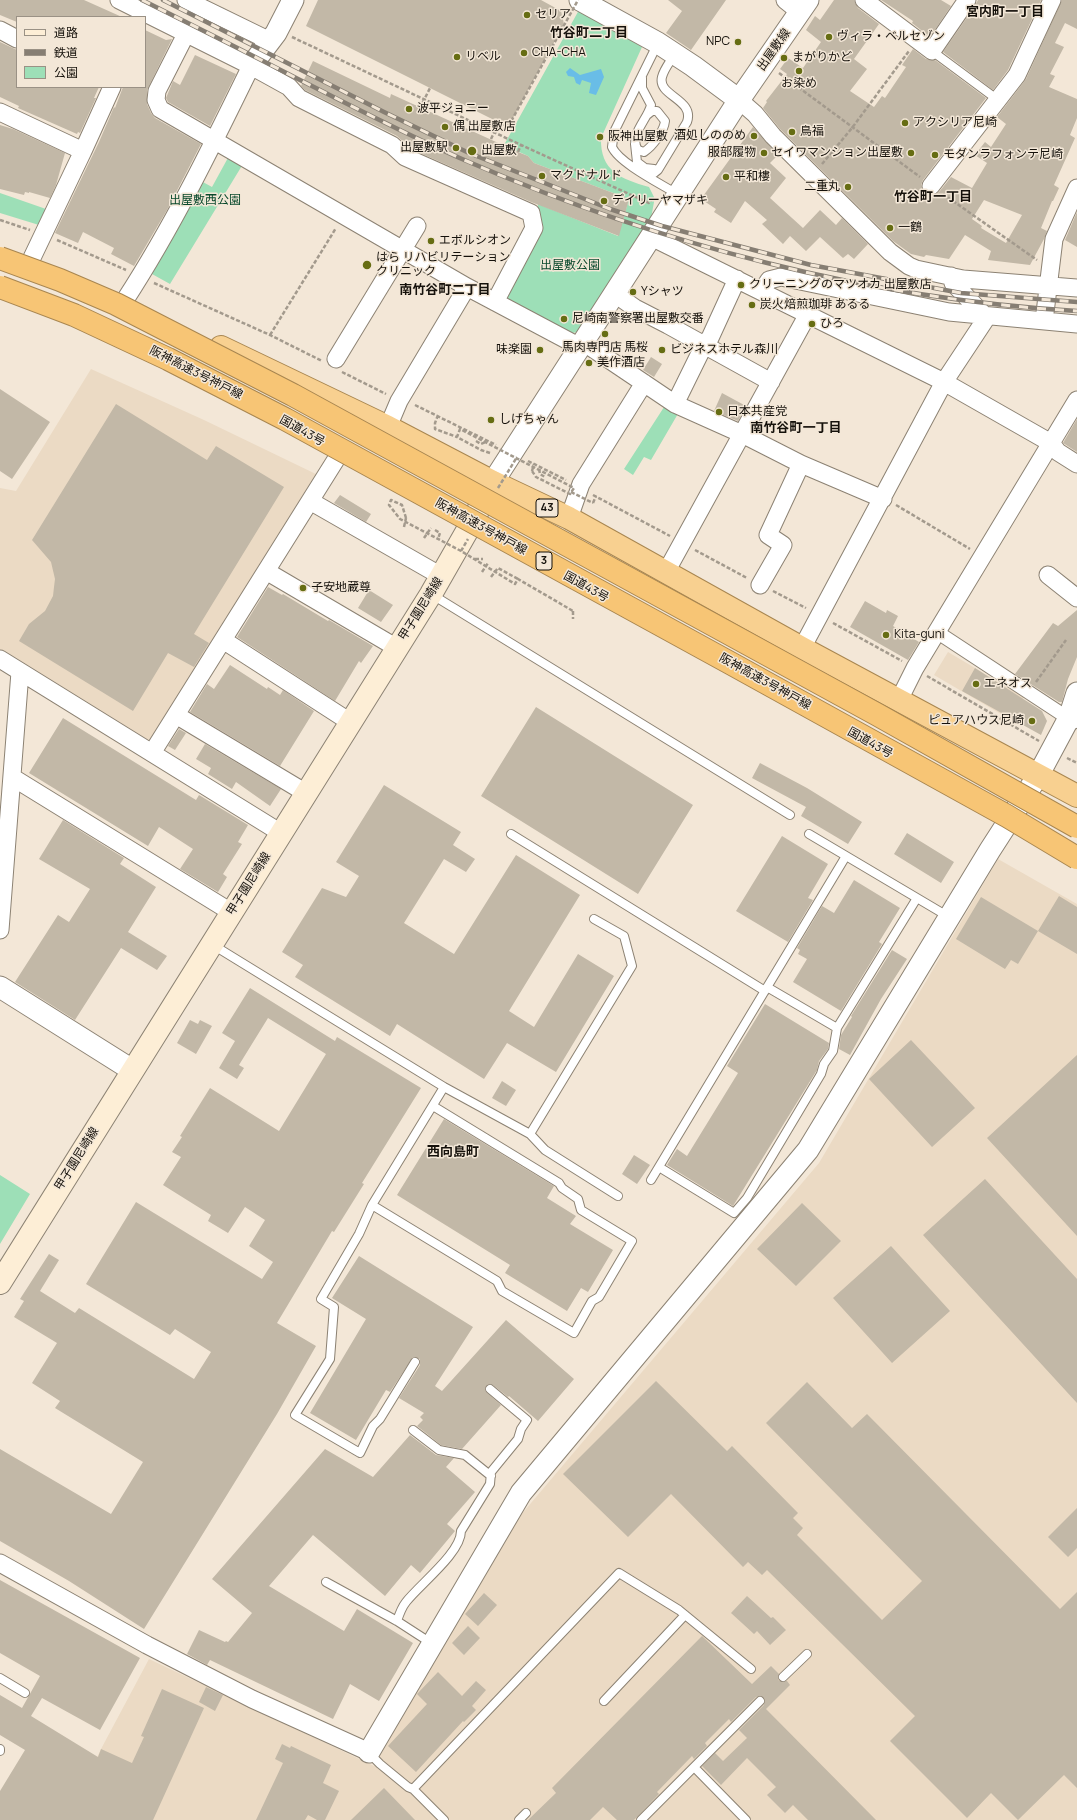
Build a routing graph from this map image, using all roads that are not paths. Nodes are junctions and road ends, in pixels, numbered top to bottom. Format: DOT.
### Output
graph roads {
  1 [pos="119,0"];
  2 [pos="186,0"];
  3 [pos="293,0"];
  4 [pos="579,0"];
  5 [pos="864,0"];
  6 [pos="967,0"];
  7 [pos="1052,0"];
  8 [pos="798,4"];
  9 [pos="142,14"];
  10 [pos="0,30"];
  11 [pos="186,34"];
  12 [pos="16,38"];
  13 [pos="270,41"];
  14 [pos="658,43"];
  15 [pos="932,51"];
  16 [pos="675,54"];
  17 [pos="252,66"];
  18 [pos="642,74"];
  19 [pos="112,88"];
  20 [pos="738,100"];
  21 [pos="998,100"];
  22 [pos="650,101"];
  23 [pos="657,111"];
  24 [pos="0,112"];
  25 [pos="647,115"];
  26 [pos="215,140"];
  27 [pos="635,143"];
  28 [pos="83,151"];
  29 [pos="658,170"];
  30 [pos="641,172"];
  31 [pos="931,186"];
  32 [pos="1077,188"];
  33 [pos="678,195"];
  34 [pos="417,226"];
  35 [pos="651,237"];
  36 [pos="402,249"];
  37 [pos="0,252"];
  38 [pos="0,258"];
  39 [pos="30,262"];
  40 [pos="951,276"];
  41 [pos="737,278"];
  42 [pos="1048,286"];
  43 [pos="0,287"];
  44 [pos="467,287"];
  45 [pos="1077,288"];
  46 [pos="0,291"];
  47 [pos="762,291"];
  48 [pos="615,294"];
  49 [pos="125,300"];
  50 [pos="495,302"];
  51 [pos="808,314"];
  52 [pos="985,316"];
  53 [pos="1044,321"];
  54 [pos="1077,324"];
  55 [pos="582,344"];
  56 [pos="704,346"];
  57 [pos="333,364"];
  58 [pos="771,382"];
  59 [pos="944,382"];
  60 [pos="644,383"];
  61 [pos="1077,400"];
  62 [pos="675,404"];
  63 [pos="388,427"];
  64 [pos="742,434"];
  65 [pos="1051,443"];
  66 [pos="340,453"];
  67 [pos="802,464"];
  68 [pos="1077,464"];
  69 [pos="493,482"];
  70 [pos="883,498"];
  71 [pos="310,501"];
  72 [pos="569,518"];
  73 [pos="471,524"];
  74 [pos="266,571"];
  75 [pos="666,572"];
  76 [pos="1048,575"];
  77 [pos="436,585"];
  78 [pos="760,585"];
  79 [pos="1077,598"];
  80 [pos="937,632"];
  81 [pos="223,640"];
  82 [pos="397,648"];
  83 [pos="802,648"];
  84 [pos="0,659"];
  85 [pos="20,672"];
  86 [pos="1077,693"];
  87 [pos="899,700"];
  88 [pos="176,715"];
  89 [pos="1073,721"];
  90 [pos="350,722"];
  91 [pos="152,753"];
  92 [pos="1039,774"];
  93 [pos="12,777"];
  94 [pos="306,793"];
  95 [pos="1077,796"];
  96 [pos="790,815"];
  97 [pos="1009,821"];
  98 [pos="1077,827"];
  99 [pos="4,830"];
  100 [pos="281,833"];
  101 [pos="511,834"];
  102 [pos="809,834"];
  103 [pos="846,856"];
  104 [pos="1077,859"];
  105 [pos="917,898"];
  106 [pos="231,912"];
  107 [pos="950,917"];
  108 [pos="594,919"];
  109 [pos="0,930"];
  110 [pos="211,944"];
  111 [pos="0,987"];
  112 [pos="766,989"];
  113 [pos="837,1028"];
  114 [pos="132,1070"];
  115 [pos="444,1087"];
  116 [pos="432,1106"];
  117 [pos="530,1134"];
  118 [pos="659,1167"];
  119 [pos="651,1180"];
  120 [pos="618,1196"];
  121 [pos="372,1205"];
  122 [pos="1,1277"];
  123 [pos="415,1362"];
  124 [pos="490,1389"];
  125 [pos="413,1430"];
  126 [pos="491,1476"];
  127 [pos="0,1563"];
  128 [pos="326,1582"];
  129 [pos="685,1615"];
  130 [pos="396,1621"];
  131 [pos="432,1644"];
  132 [pos="808,1654"];
  133 [pos="751,1669"];
  134 [pos="782,1677"];
  135 [pos="0,1678"];
  136 [pos="25,1693"];
  137 [pos="604,1701"];
  138 [pos="760,1701"];
  139 [pos="368,1752"];
  140 [pos="694,1767"];
  141 [pos="413,1789"];
  142 [pos="526,1813"];
  143 [pos="442,1820"];
  144 [pos="519,1820"];
  145 [pos="641,1820"];
  146 [pos="746,1820"];
  1 -- 9 [label="street"];
  2 -- 13 [label="street"];
  3 -- 13 [label="street"];
  4 -- 14 [label="street"];
  5 -- 15 [label="street"];
  6 -- 15 [label="street"];
  7 -- 21 [label="street"];
  8 -- 20 [label="street, 出屋敷線"];
  9 -- 11 [label="street"];
  10 -- 12 [label="street"];
  11 -- 17 [label="street"];
  11 -- 26 [label="street"];
  13 -- 17 [label="street"];
  14 -- 16 [label="street"];
  14 -- 18 [label="lane"];
  15 -- 21 [label="lane"];
  16 -- 20 [label="street"];
  16 -- 29 [label="lane"];
  17 -- 26 [label="street"];
  17 -- 50 [label="street"];
  18 -- 22 [label="lane"];
  18 -- 30 [label="lane"];
  19 -- 28 [label="street"];
  20 -- 33 [label="street, 出屋敷線"];
  20 -- 40 [label="street"];
  21 -- 31 [label="street"];
  22 -- 23 [label="lane"];
  22 -- 25 [label="lane"];
  23 -- 25 [label="lane"];
  23 -- 27 [label="lane"];
  24 -- 28 [label="street"];
  25 -- 27 [label="lane"];
  26 -- 36 [label="street"];
  26 -- 49 [label="street"];
  27 -- 29 [label="lane"];
  28 -- 39 [label="street"];
  29 -- 30 [label="lane"];
  30 -- 33 [label="lane"];
  32 -- 42 [label="street"];
  33 -- 35 [label="street, 出屋敷線"];
  34 -- 36 [label="street"];
  35 -- 41 [label="street"];
  35 -- 48 [label="street, 出屋敷線"];
  36 -- 44 [label="street"];
  36 -- 57 [label="street"];
  37 -- 39 [label="highway, 43"];
  38 -- 98 [label="highway, 阪神高速3号神戸線 / 3, bridge"];
  39 -- 49 [label="highway, 43"];
  40 -- 42 [label="street"];
  40 -- 52 [label="street"];
  41 -- 47 [label="street"];
  41 -- 56 [label="street"];
  42 -- 45 [label="street"];
  42 -- 53 [label="street"];
  43 -- 104 [label="highway, 阪神高速3号神戸線 / 3, bridge"];
  44 -- 50 [label="street"];
  44 -- 63 [label="street"];
  46 -- 66 [label="highway, 国道43号"];
  47 -- 51 [label="street"];
  47 -- 52 [label="street"];
  48 -- 55 [label="street, 出屋敷線"];
  48 -- 56 [label="street"];
  49 -- 63 [label="highway, 43"];
  50 -- 55 [label="street"];
  51 -- 58 [label="street"];
  51 -- 59 [label="street"];
  52 -- 53 [label="street"];
  52 -- 59 [label="street"];
  53 -- 54 [label="street"];
  55 -- 60 [label="street"];
  55 -- 69 [label="street, 出屋敷線"];
  56 -- 58 [label="street"];
  56 -- 62 [label="street"];
  58 -- 64 [label="street"];
  59 -- 65 [label="street"];
  59 -- 70 [label="street"];
  60 -- 62 [label="street"];
  60 -- 72 [label="street"];
  61 -- 65 [label="street"];
  62 -- 64 [label="street"];
  63 -- 69 [label="highway, 43"];
  64 -- 67 [label="street"];
  64 -- 75 [label="street"];
  65 -- 68 [label="street"];
  65 -- 80 [label="street"];
  66 -- 71 [label="street"];
  66 -- 73 [label="highway, 国道43号"];
  67 -- 70 [label="street"];
  67 -- 78 [label="street"];
  69 -- 72 [label="highway, 43"];
  69 -- 73 [label="main road, 甲子園尼崎線"];
  70 -- 83 [label="street"];
  71 -- 74 [label="street"];
  71 -- 77 [label="street"];
  72 -- 75 [label="highway, 43"];
  73 -- 77 [label="main road, 甲子園尼崎線"];
  73 -- 97 [label="highway, 国道43号"];
  74 -- 81 [label="street"];
  74 -- 82 [label="street"];
  75 -- 83 [label="highway, 43"];
  76 -- 79 [label="street"];
  77 -- 82 [label="main road, 甲子園尼崎線"];
  77 -- 96 [label="lane"];
  80 -- 87 [label="street"];
  80 -- 89 [label="street"];
  81 -- 88 [label="street"];
  81 -- 90 [label="street"];
  82 -- 90 [label="main road, 甲子園尼崎線"];
  83 -- 87 [label="highway, 43"];
  84 -- 85 [label="street"];
  85 -- 91 [label="street"];
  85 -- 93 [label="street"];
  86 -- 89 [label="street"];
  87 -- 92 [label="highway, 43"];
  88 -- 91 [label="street"];
  88 -- 94 [label="street"];
  89 -- 92 [label="street"];
  90 -- 94 [label="main road, 甲子園尼崎線"];
  91 -- 100 [label="street"];
  92 -- 95 [label="highway, 43"];
  92 -- 97 [label="street"];
  93 -- 99 [label="street"];
  93 -- 106 [label="street"];
  94 -- 100 [label="main road, 甲子園尼崎線"];
  97 -- 104 [label="highway, 国道43号"];
  97 -- 107 [label="street"];
  99 -- 109 [label="street"];
  100 -- 106 [label="main road, 甲子園尼崎線"];
  101 -- 112 [label="lane"];
  102 -- 103 [label="lane"];
  103 -- 105 [label="lane"];
  103 -- 112 [label="lane"];
  105 -- 107 [label="lane"];
  105 -- 113 [label="lane"];
  106 -- 110 [label="main road, 甲子園尼崎線"];
  107 -- 131 [label="street"];
  108 -- 117 [label="lane"];
  110 -- 114 [label="main road, 甲子園尼崎線"];
  110 -- 115 [label="lane"];
  111 -- 114 [label="street"];
  112 -- 113 [label="lane"];
  112 -- 118 [label="lane"];
  113 -- 118 [label="lane"];
  114 -- 122 [label="main road, 甲子園尼崎線"];
  115 -- 116 [label="lane"];
  115 -- 117 [label="lane"];
  116 -- 121 [label="lane"];
  116 -- 121 [label="lane"];
  117 -- 120 [label="lane"];
  118 -- 119 [label="lane"];
  121 -- 123 [label="lane"];
  124 -- 126 [label="lane"];
  125 -- 126 [label="lane"];
  126 -- 130 [label="lane"];
  127 -- 139 [label="street"];
  128 -- 130 [label="lane"];
  129 -- 133 [label="lane"];
  129 -- 137 [label="lane"];
  129 -- 141 [label="lane"];
  130 -- 131 [label="lane"];
  131 -- 139 [label="street"];
  132 -- 134 [label="lane"];
  135 -- 136 [label="lane"];
  138 -- 140 [label="lane"];
  139 -- 141 [label="lane"];
  140 -- 145 [label="lane"];
  140 -- 146 [label="lane"];
  141 -- 143 [label="lane"];
  142 -- 144 [label="lane"];
}
